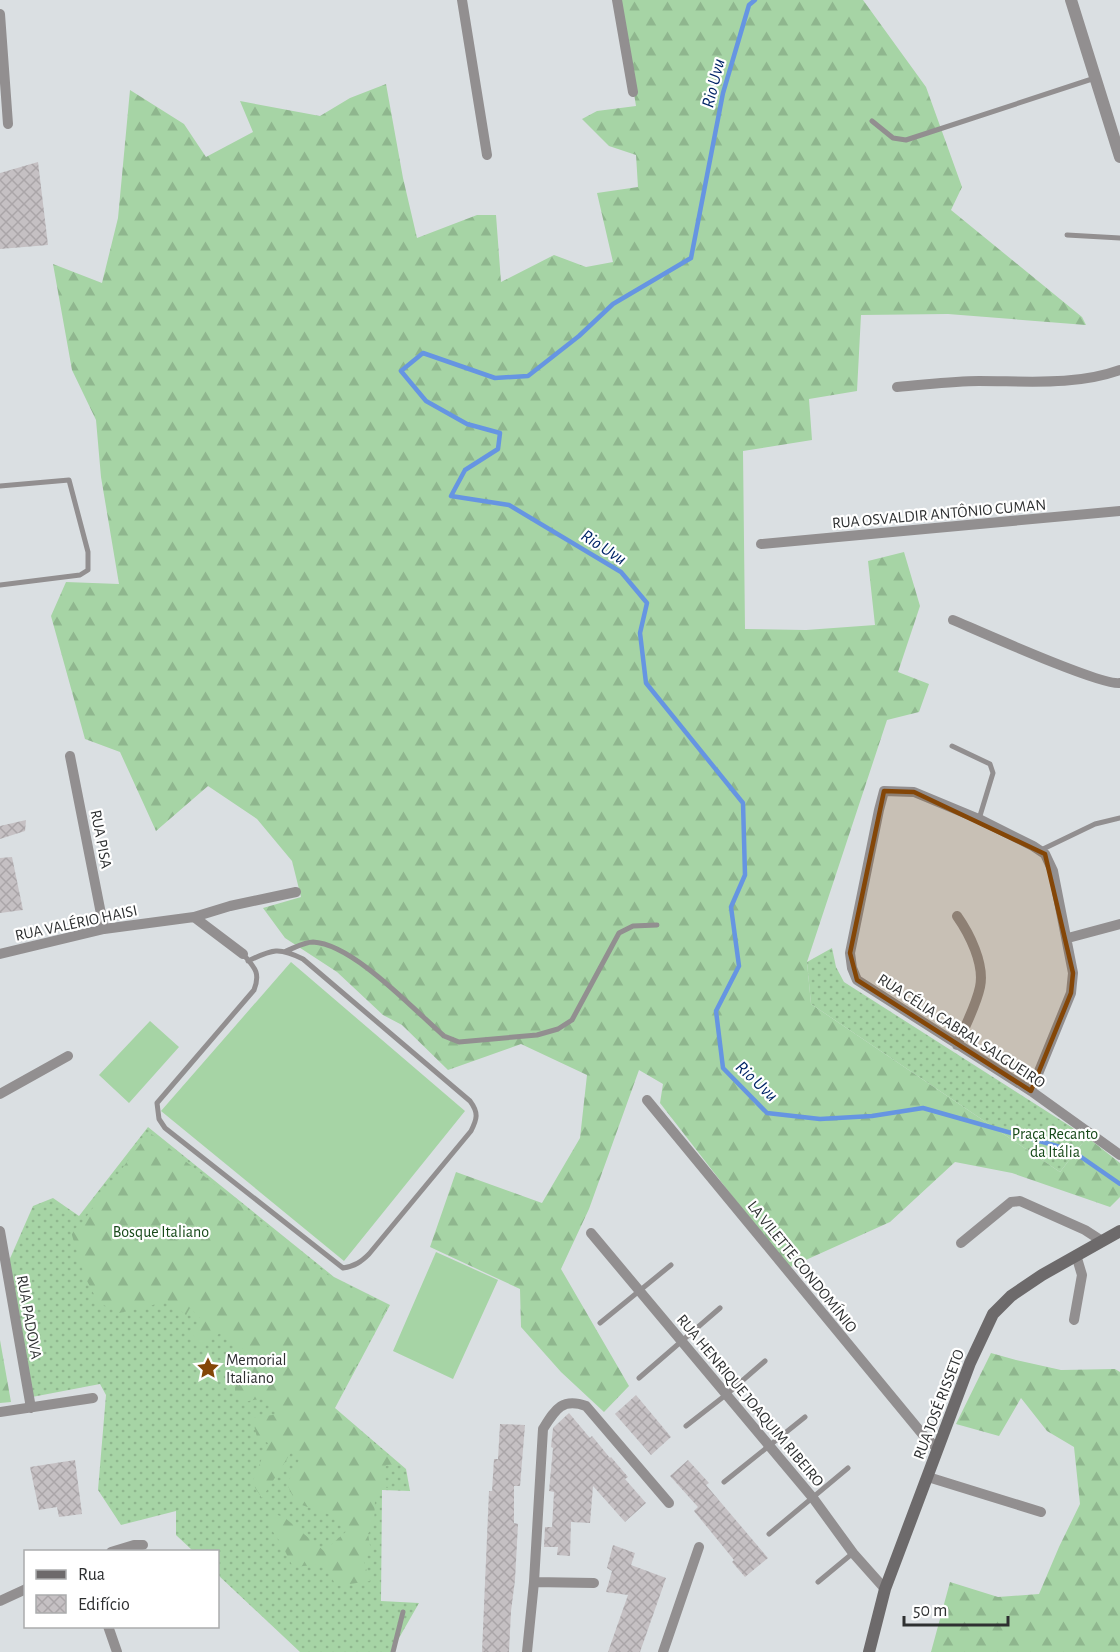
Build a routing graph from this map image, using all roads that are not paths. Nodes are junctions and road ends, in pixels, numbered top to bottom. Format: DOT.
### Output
graph roads {
  1 [pos="462,0"];
  2 [pos="617,0"];
  3 [pos="1071,0"];
  4 [pos="0,14"];
  5 [pos="1096,78"];
  6 [pos="633,92"];
  7 [pos="872,121"];
  8 [pos="8,124"];
  9 [pos="487,156"];
  10 [pos="1120,157"];
  11 [pos="1066,235"];
  12 [pos="1120,238"];
  13 [pos="1120,370"];
  14 [pos="897,387"];
  15 [pos="0,486"];
  16 [pos="1120,511"];
  17 [pos="761,544"];
  18 [pos="0,585"];
  19 [pos="953,620"];
  20 [pos="1120,683"];
  21 [pos="952,746"];
  22 [pos="70,756"];
  23 [pos="1120,818"];
  24 [pos="979,819"];
  25 [pos="1040,851"];
  26 [pos="296,892"];
  27 [pos="957,916"];
  28 [pos="195,917"];
  29 [pos="1120,924"];
  30 [pos="657,925"];
  31 [pos="104,929"];
  32 [pos="1068,938"];
  33 [pos="286,951"];
  34 [pos="0,954"];
  35 [pos="246,957"];
  36 [pos="957,1045"];
  37 [pos="68,1056"];
  38 [pos="1031,1091"];
  39 [pos="0,1094"];
  40 [pos="647,1100"];
  41 [pos="1120,1155"];
  42 [pos="0,1231"];
  43 [pos="1120,1231"];
  44 [pos="591,1233"];
  45 [pos="1102,1241"];
  46 [pos="961,1243"];
  47 [pos="1076,1255"];
  48 [pos="671,1265"];
  49 [pos="640,1291"];
  50 [pos="720,1308"];
  51 [pos="1074,1320"];
  52 [pos="600,1323"];
  53 [pos="683,1341"];
  54 [pos="765,1361"];
  55 [pos="639,1378"];
  56 [pos="726,1394"];
  57 [pos="93,1398"];
  58 [pos="31,1408"];
  59 [pos="0,1412"];
  60 [pos="805,1417"];
  61 [pos="686,1426"];
  62 [pos="769,1446"];
  63 [pos="938,1449"];
  64 [pos="848,1468"];
  65 [pos="928,1477"];
  66 [pos="724,1482"];
  67 [pos="813,1498"];
  68 [pos="669,1503"];
  69 [pos="1041,1512"];
  70 [pos="769,1534"];
  71 [pos="699,1547"];
  72 [pos="144,1548"];
  73 [pos="115,1550"];
  74 [pos="853,1553"];
  75 [pos="818,1581"];
  76 [pos="534,1582"];
  77 [pos="594,1583"];
  78 [pos="885,1589"];
  79 [pos="24,1590"];
  80 [pos="0,1601"];
  81 [pos="403,1612"];
  82 [pos="109,1628"];
  83 [pos="117,1652"];
  84 [pos="393,1652"];
  85 [pos="526,1652"];
  86 [pos="663,1652"];
  87 [pos="869,1652"];
  1 -- 9 [label="street"];
  2 -- 6 [label="street"];
  3 -- 5 [label="street"];
  4 -- 8 [label="street"];
  5 -- 7 [label="lane"];
  5 -- 10 [label="street"];
  11 -- 12 [label="lane"];
  13 -- 14 [label="street"];
  15 -- 18 [label="lane"];
  16 -- 17 [label="street, RUA OSVALDIR ANTÔNIO CUMAN"];
  19 -- 20 [label="street"];
  21 -- 24 [label="lane"];
  22 -- 31 [label="street, RUA PISA"];
  23 -- 25 [label="lane"];
  24 -- 25 [label="street"];
  24 -- 36 [label="street, RUA CÉLIA CABRAL SALGUEIRO"];
  25 -- 32 [label="street"];
  26 -- 28 [label="street, RUA VALÉRIO HAISI"];
  27 -- 36 [label="street"];
  28 -- 31 [label="street, RUA VALÉRIO HAISI"];
  28 -- 35 [label="street"];
  29 -- 32 [label="street"];
  30 -- 33 [label="lane"];
  31 -- 34 [label="street, RUA VALÉRIO HAISI"];
  32 -- 38 [label="street"];
  33 -- 35 [label="lane"];
  33 -- 35 [label="lane"];
  36 -- 38 [label="street, RUA CÉLIA CABRAL SALGUEIRO"];
  37 -- 39 [label="street"];
  38 -- 41 [label="street, RUA CÉLIA CABRAL SALGUEIRO"];
  40 -- 63 [label="street, LA VILETTE CONDOMÍNIO"];
  42 -- 58 [label="street, RUA PADOVA"];
  43 -- 45 [label="main road, RUA JOSÉ RISSETO"];
  44 -- 49 [label="street, RUA HENRIQUE JOAQUIM RIBEIRO"];
  45 -- 46 [label="street"];
  45 -- 47 [label="main road, RUA JOSÉ RISSETO"];
  47 -- 51 [label="street"];
  47 -- 63 [label="main road, RUA JOSÉ RISSETO"];
  48 -- 49 [label="lane"];
  49 -- 52 [label="lane"];
  49 -- 53 [label="street, RUA HENRIQUE JOAQUIM RIBEIRO"];
  50 -- 53 [label="lane"];
  53 -- 55 [label="lane"];
  53 -- 56 [label="street, RUA HENRIQUE JOAQUIM RIBEIRO"];
  54 -- 56 [label="lane"];
  56 -- 61 [label="lane"];
  56 -- 62 [label="street, RUA HENRIQUE JOAQUIM RIBEIRO"];
  57 -- 58 [label="street"];
  58 -- 59 [label="street"];
  60 -- 62 [label="lane"];
  62 -- 66 [label="lane"];
  62 -- 67 [label="street, RUA HENRIQUE JOAQUIM RIBEIRO"];
  63 -- 65 [label="main road, RUA JOSÉ RISSETO"];
  64 -- 67 [label="lane"];
  65 -- 69 [label="street"];
  65 -- 78 [label="main road, RUA JOSÉ RISSETO"];
  67 -- 70 [label="lane"];
  67 -- 74 [label="street, RUA HENRIQUE JOAQUIM RIBEIRO"];
  68 -- 76 [label="street"];
  71 -- 86 [label="street"];
  72 -- 73 [label="street"];
  74 -- 75 [label="lane"];
  74 -- 78 [label="street, RUA HENRIQUE JOAQUIM RIBEIRO"];
  76 -- 77 [label="street"];
  76 -- 85 [label="street"];
  78 -- 87 [label="main road, RUA JOSÉ RISSETO"];
  79 -- 80 [label="street"];
  81 -- 84 [label="lane"];
  82 -- 83 [label="street"];
}
